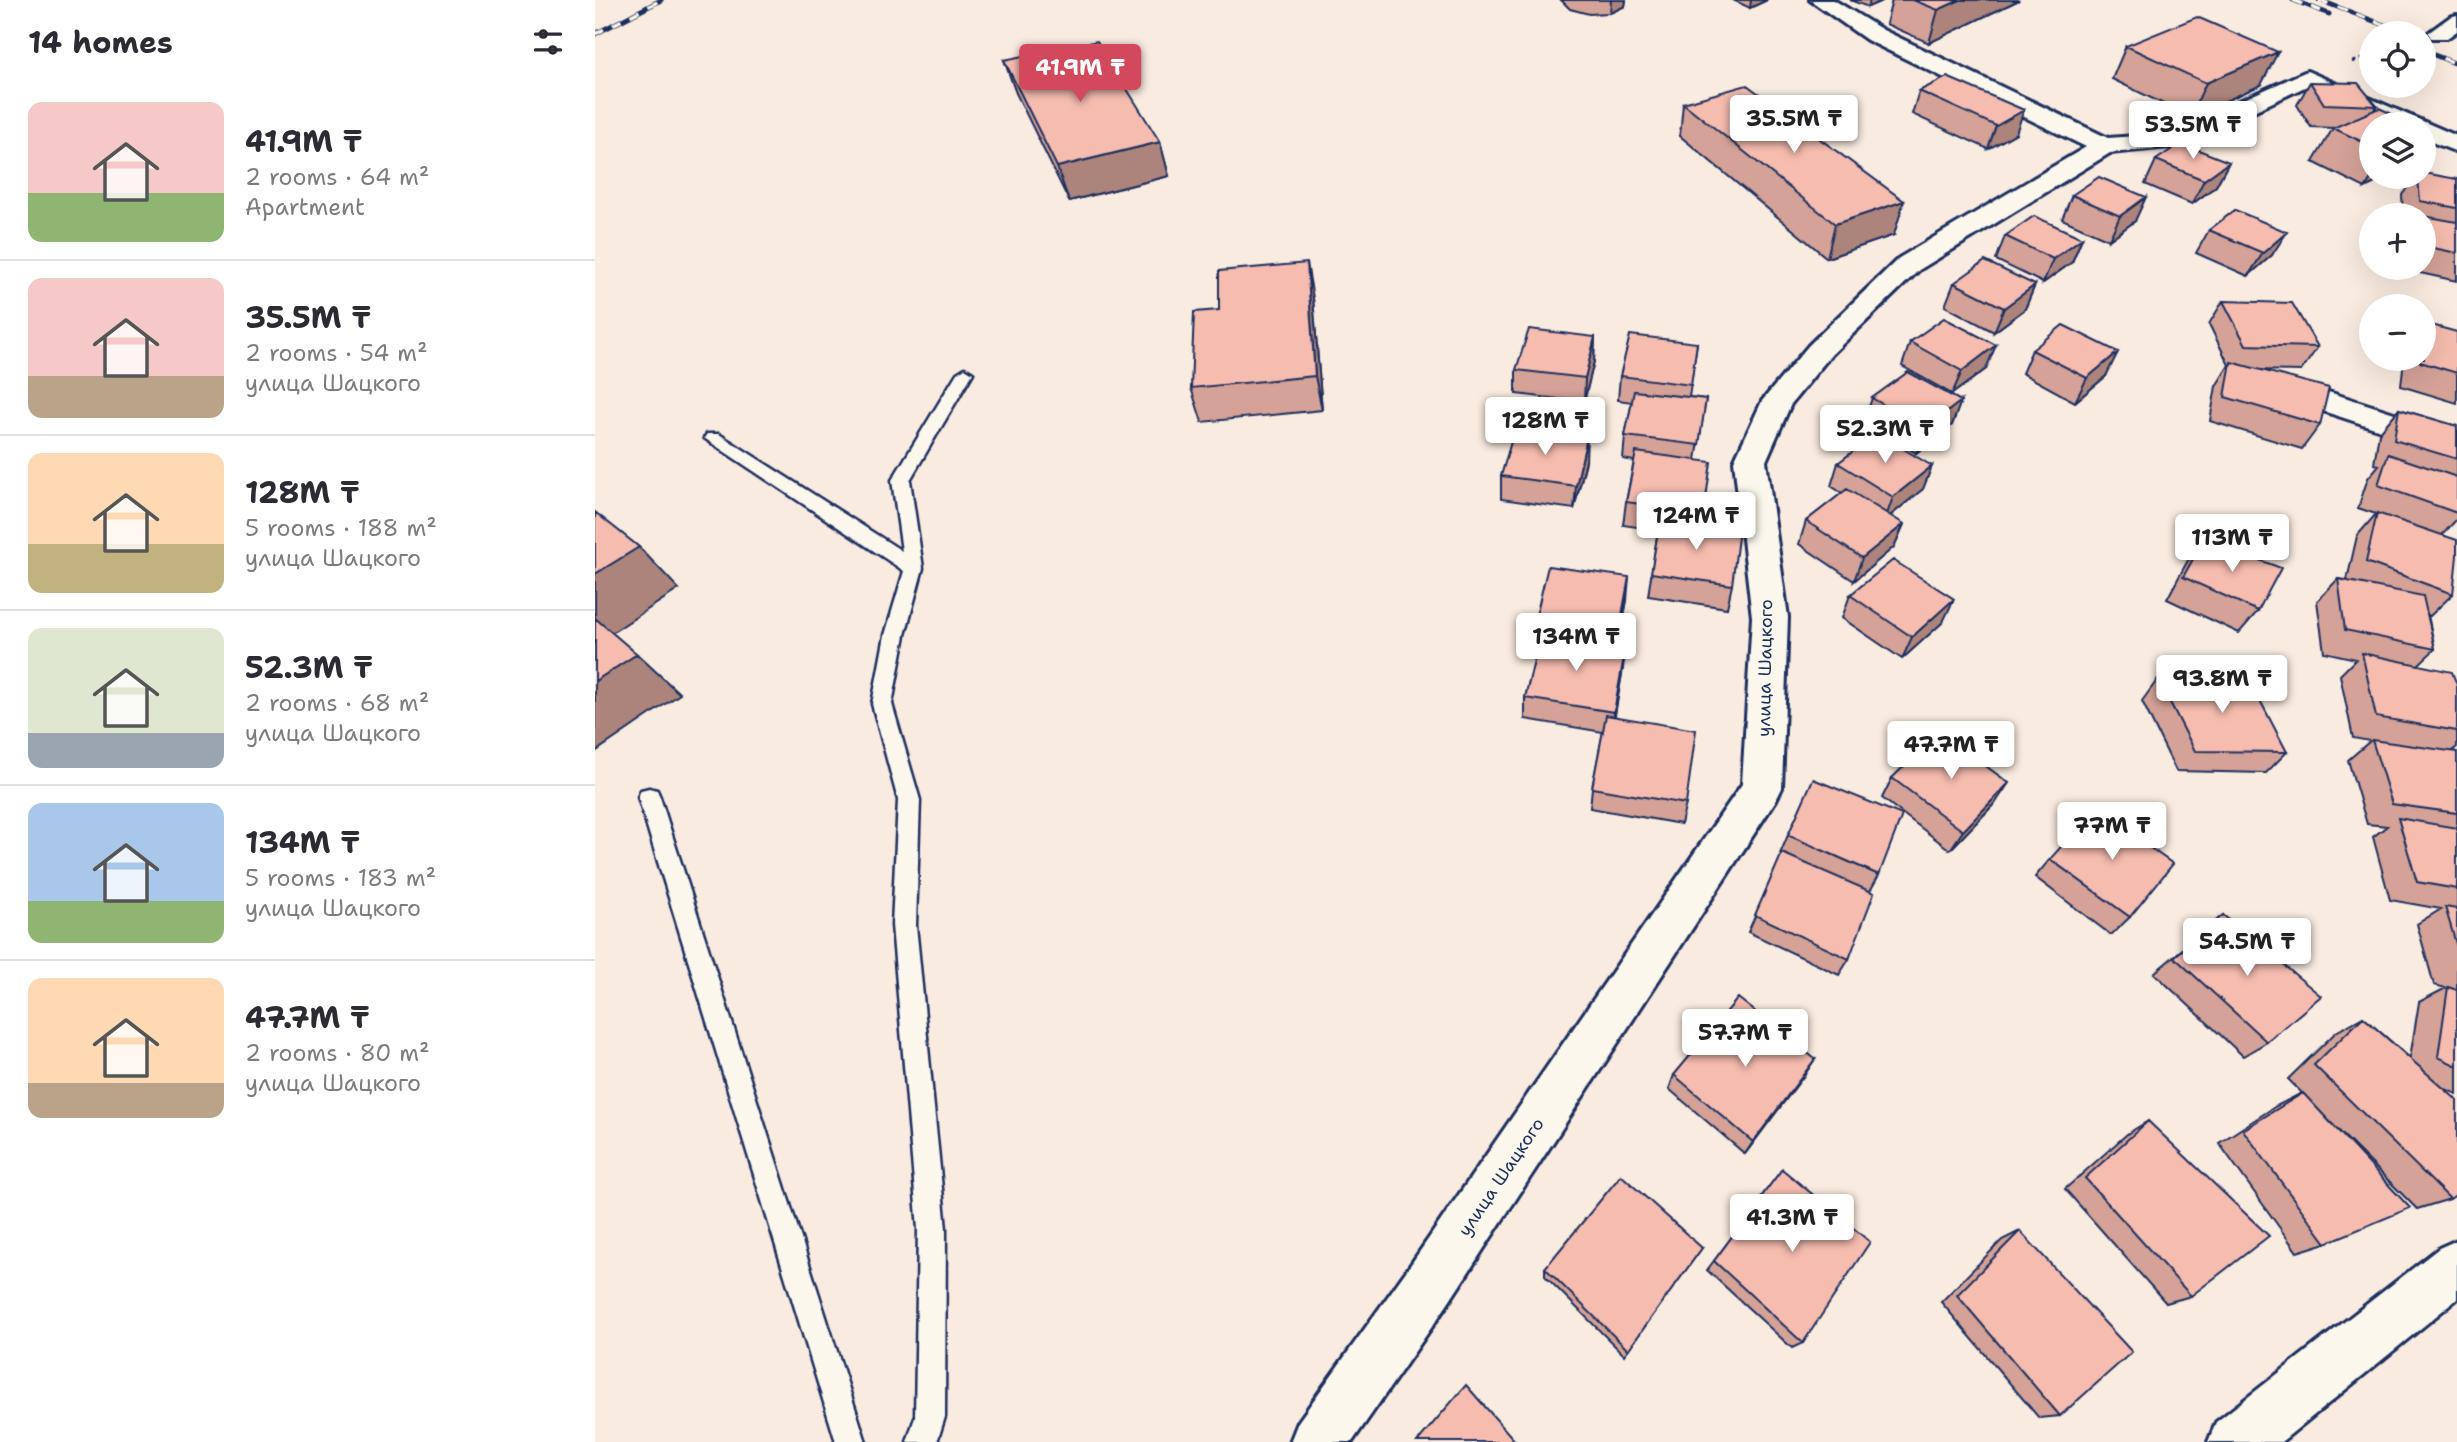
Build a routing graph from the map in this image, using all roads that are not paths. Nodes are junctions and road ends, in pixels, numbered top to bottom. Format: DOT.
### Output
graph roads {
  1 [pos="1820,0"];
  2 [pos="2384,112"];
  3 [pos="2436,135"];
  4 [pos="2457,145"];
  5 [pos="2104,146"];
  6 [pos="965,373"];
  7 [pos="2291,390"];
  8 [pos="713,438"];
  9 [pos="2457,444"];
  10 [pos="914,568"];
  11 [pos="649,797"];
  12 [pos="2457,1266"];
  13 [pos="851,1442"];
  14 [pos="922,1442"];
  15 [pos="1318,1442"];
  16 [pos="2236,1442"];
  1 -- 5 [label="street"];
  2 -- 5 [label="street, улица Шацкого"];
  3 -- 4 [label="street"];
  5 -- 15 [label="street, улица Шацкого"];
  6 -- 10 [label="lane"];
  7 -- 9 [label="street"];
  8 -- 10 [label="lane"];
  10 -- 14 [label="lane"];
  11 -- 13 [label="lane"];
  12 -- 16 [label="street"];
}
